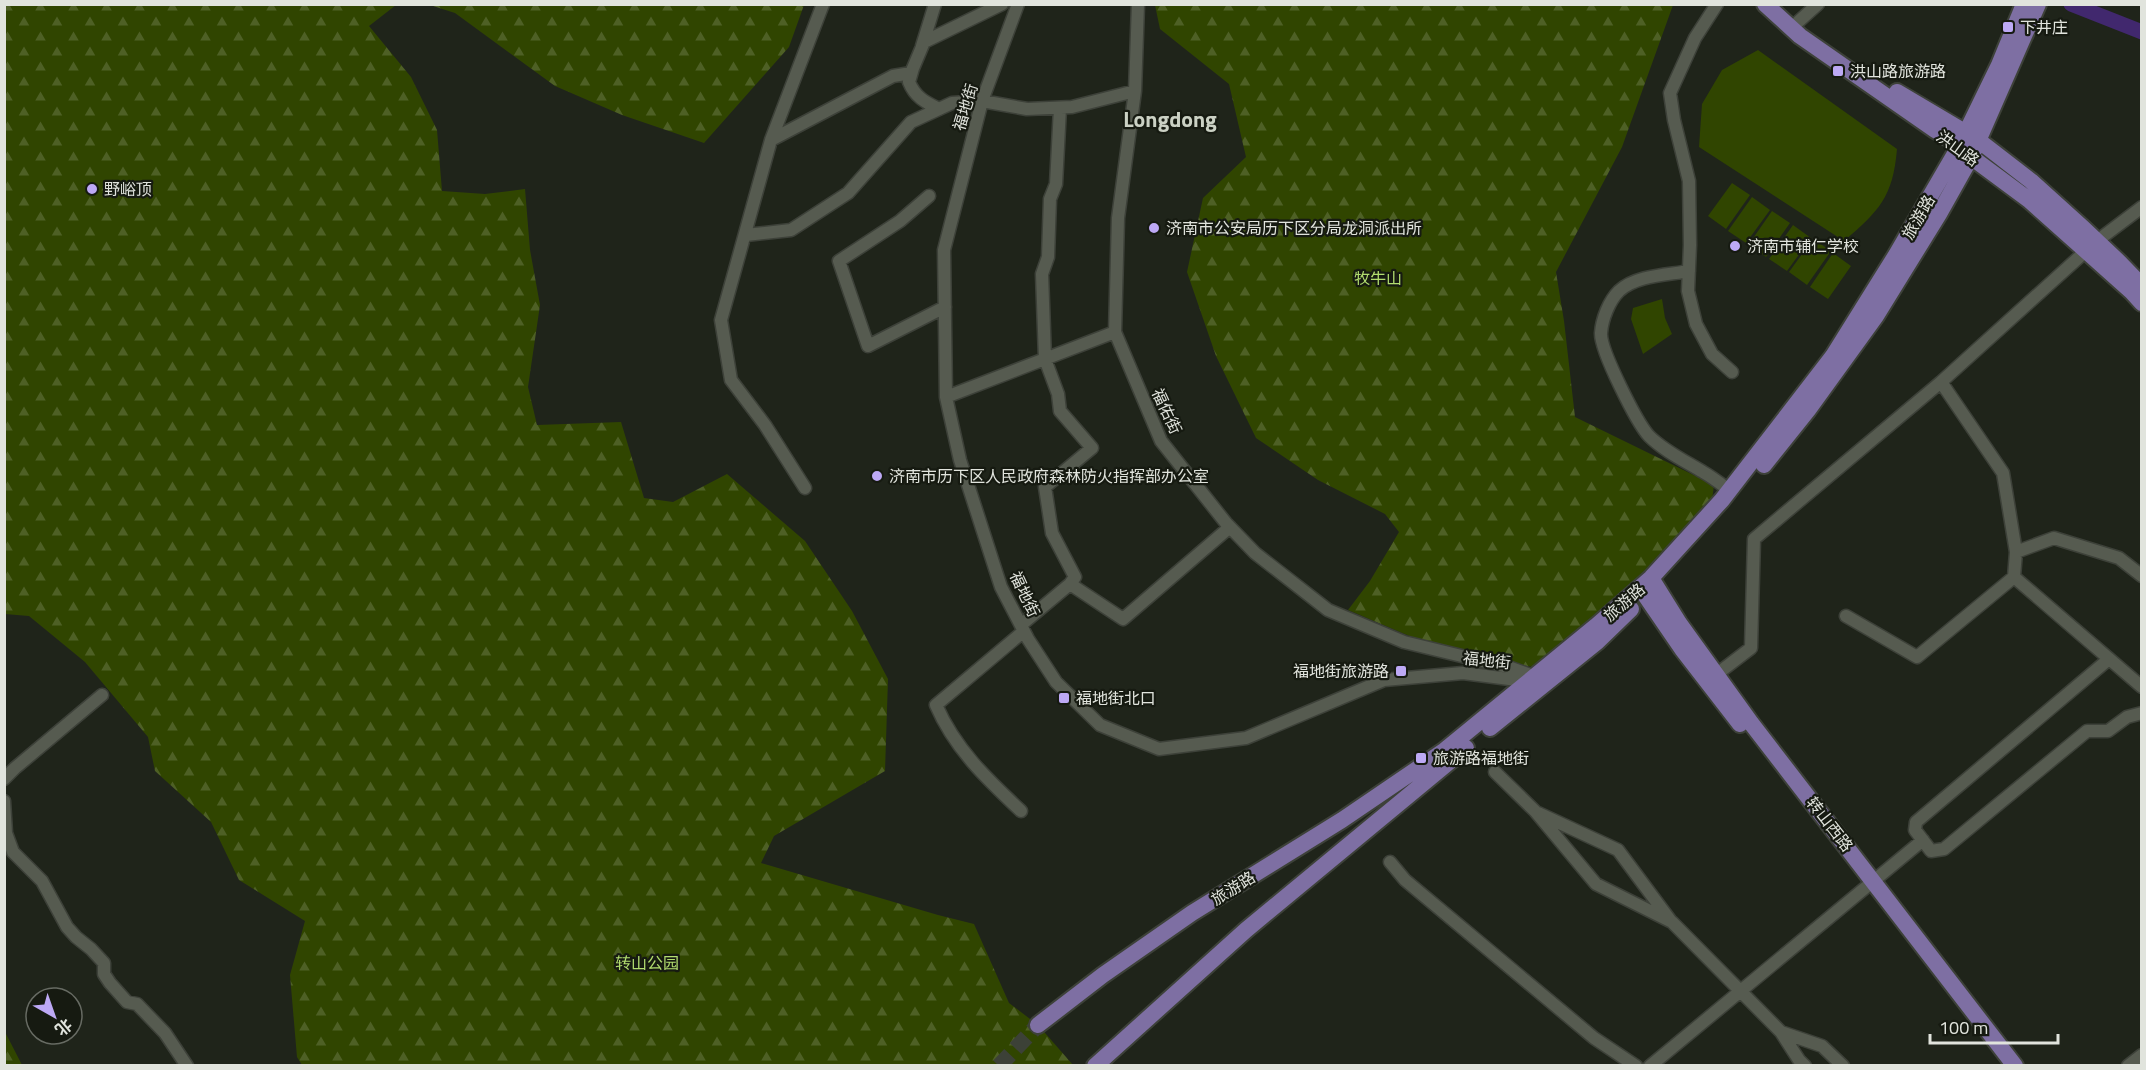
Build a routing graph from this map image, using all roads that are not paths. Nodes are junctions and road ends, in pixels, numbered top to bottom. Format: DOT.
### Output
graph roads {
  1 [pos="824,4"];
  2 [pos="935,4"];
  3 [pos="1002,4"];
  4 [pos="1018,4"];
  5 [pos="1138,4"];
  6 [pos="1717,4"];
  7 [pos="1766,4"];
  8 [pos="1779,4"];
  9 [pos="1818,4"];
  10 [pos="2024,4"];
  11 [pos="2038,4"];
  12 [pos="1798,22"];
  13 [pos="924,42"];
  14 [pos="911,73"];
  15 [pos="1136,90"];
  16 [pos="982,101"];
  17 [pos="1060,108"];
  18 [pos="939,109"];
  19 [pos="771,140"];
  20 [pos="1968,144"];
  21 [pos="929,196"];
  22 [pos="2142,207"];
  23 [pos="746,235"];
  24 [pos="2092,246"];
  25 [pos="1689,271"];
  26 [pos="2142,286"];
  27 [pos="2142,303"];
  28 [pos="945,308"];
  29 [pos="1115,332"];
  30 [pos="1045,359"];
  31 [pos="1732,372"];
  32 [pos="1941,382"];
  33 [pos="946,397"];
  34 [pos="805,488"];
  35 [pos="1730,490"];
  36 [pos="1230,528"];
  37 [pos="2016,552"];
  38 [pos="2142,576"];
  39 [pos="2014,577"];
  40 [pos="1070,584"];
  41 [pos="1648,587"];
  42 [pos="1846,616"];
  43 [pos="1022,628"];
  44 [pos="2109,659"];
  45 [pos="1717,674"];
  46 [pos="1536,681"];
  47 [pos="2142,687"];
  48 [pos="102,695"];
  49 [pos="2142,713"];
  50 [pos="1495,772"];
  51 [pos="4,779"];
  52 [pos="4,801"];
  53 [pos="1021,811"];
  54 [pos="1535,811"];
  55 [pos="1923,840"];
  56 [pos="1390,862"];
  57 [pos="1870,884"];
  58 [pos="1672,922"];
  59 [pos="1740,991"];
  60 [pos="1038,1025"];
  61 [pos="1781,1032"];
  62 [pos="2142,1054"];
  63 [pos="187,1065"];
  64 [pos="1095,1065"];
  65 [pos="1636,1065"];
  66 [pos="1650,1065"];
  67 [pos="1805,1065"];
  68 [pos="1843,1065"];
  69 [pos="2002,1065"];
  70 [pos="2015,1065"];
  71 [pos="2128,1065"];
  1 -- 19 [label="street"];
  2 -- 13 [label="street"];
  3 -- 13 [label="street"];
  4 -- 16 [label="street, 福地街"];
  5 -- 15 [label="street, 福佑街"];
  6 -- 25 [label="street"];
  7 -- 20 [label="main road, 洪山路"];
  8 -- 12 [label="main road, 洪山路"];
  9 -- 12 [label="street"];
  10 -- 20 [label="main road, 旅游路"];
  11 -- 20 [label="main road, 旅游路"];
  12 -- 20 [label="main road, 洪山路"];
  13 -- 14 [label="street"];
  14 -- 18 [label="street"];
  14 -- 19 [label="street"];
  15 -- 17 [label="street"];
  15 -- 29 [label="street, 福佑街"];
  16 -- 17 [label="street"];
  16 -- 18 [label="street"];
  16 -- 28 [label="street, 福地街"];
  17 -- 30 [label="street"];
  18 -- 23 [label="street"];
  19 -- 23 [label="street"];
  20 -- 24 [label="main road, 洪山路"];
  20 -- 35 [label="main road, 旅游路"];
  20 -- 41 [label="main road, 旅游路"];
  21 -- 28 [label="street"];
  22 -- 24 [label="street"];
  23 -- 34 [label="street"];
  24 -- 26 [label="main road, 洪山路"];
  24 -- 27 [label="main road, 洪山路"];
  24 -- 32 [label="street"];
  25 -- 31 [label="street"];
  25 -- 35 [label="street"];
  28 -- 33 [label="street, 福地街"];
  29 -- 30 [label="street"];
  29 -- 36 [label="street, 福佑街"];
  30 -- 33 [label="street"];
  30 -- 40 [label="street"];
  32 -- 37 [label="street"];
  32 -- 45 [label="street"];
  33 -- 43 [label="street, 福地街"];
  35 -- 41 [label="main road, 旅游路"];
  36 -- 40 [label="street"];
  36 -- 46 [label="street, 福佑街"];
  37 -- 38 [label="street"];
  37 -- 39 [label="street"];
  39 -- 42 [label="street"];
  39 -- 44 [label="street"];
  40 -- 43 [label="street"];
  41 -- 45 [label="main road, 转山西路"];
  41 -- 46 [label="main road, 旅游路"];
  41 -- 57 [label="main road, 转山西路"];
  43 -- 46 [label="street, 福地街"];
  43 -- 53 [label="street"];
  44 -- 47 [label="street"];
  44 -- 55 [label="street"];
  45 -- 57 [label="main road, 转山西路"];
  46 -- 60 [label="main road, 旅游路"];
  46 -- 64 [label="main road, 旅游路"];
  48 -- 51 [label="street"];
  49 -- 55 [label="street"];
  50 -- 54 [label="street"];
  52 -- 63 [label="street"];
  54 -- 58 [label="street"];
  54 -- 58 [label="street"];
  55 -- 57 [label="street"];
  56 -- 65 [label="street"];
  57 -- 59 [label="street"];
  57 -- 69 [label="main road, 转山西路"];
  57 -- 70 [label="main road, 转山西路"];
  58 -- 59 [label="street"];
  59 -- 61 [label="street"];
  59 -- 66 [label="street"];
  61 -- 67 [label="street"];
  61 -- 68 [label="street"];
  62 -- 71 [label="street"];
}
